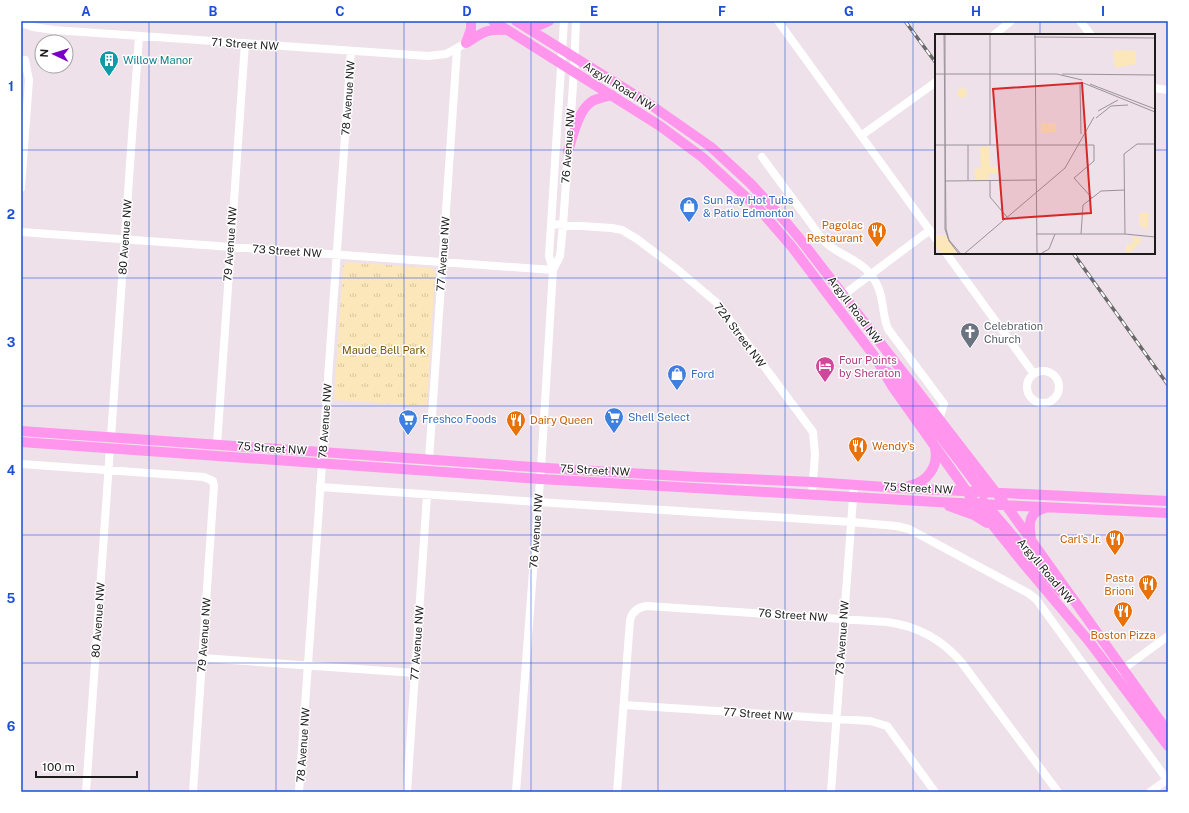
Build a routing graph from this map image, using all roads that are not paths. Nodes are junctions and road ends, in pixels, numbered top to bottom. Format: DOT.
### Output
graph roads {
  1 [pos="471,21"];
  2 [pos="493,21"];
  3 [pos="516,21"];
  4 [pos="548,21"];
  5 [pos="564,21"];
  6 [pos="576,21"];
  7 [pos="778,21"];
  8 [pos="1011,21"];
  9 [pos="1080,21"];
  10 [pos="21,23"];
  11 [pos="527,28"];
  12 [pos="509,30"];
  13 [pos="995,34"];
  14 [pos="1090,34"];
  15 [pos="139,36"];
  16 [pos="466,43"];
  17 [pos="245,44"];
  18 [pos="457,49"];
  19 [pos="563,50"];
  20 [pos="351,51"];
  21 [pos="574,57"];
  22 [pos="25,60"];
  23 [pos="561,63"];
  24 [pos="574,71"];
  25 [pos="935,83"];
  26 [pos="1155,88"];
  27 [pos="1168,90"];
  28 [pos="612,95"];
  29 [pos="862,135"];
  30 [pos="568,151"];
  31 [pos="762,157"];
  32 [pos="21,188"];
  33 [pos="551,224"];
  34 [pos="563,225"];
  35 [pos="930,230"];
  36 [pos="21,232"];
  37 [pos="935,238"];
  38 [pos="124,240"];
  39 [pos="230,247"];
  40 [pos="337,254"];
  41 [pos="947,254"];
  42 [pos="443,262"];
  43 [pos="553,270"];
  44 [pos="870,275"];
  45 [pos="844,295"];
  46 [pos="834,302"];
  47 [pos="875,358"];
  48 [pos="1034,374"];
  49 [pos="939,419"];
  50 [pos="21,431"];
  51 [pos="111,438"];
  52 [pos="21,442"];
  53 [pos="216,445"];
  54 [pos="934,446"];
  55 [pos="110,448"];
  56 [pos="322,452"];
  57 [pos="429,460"];
  58 [pos="21,464"];
  59 [pos="322,464"];
  60 [pos="541,468"];
  61 [pos="108,471"];
  62 [pos="540,479"];
  63 [pos="813,482"];
  64 [pos="854,485"];
  65 [pos="320,487"];
  66 [pos="900,488"];
  67 [pos="966,491"];
  68 [pos="984,491"];
  69 [pos="995,492"];
  70 [pos="812,494"];
  71 [pos="427,495"];
  72 [pos="853,497"];
  73 [pos="1168,501"];
  74 [pos="538,502"];
  75 [pos="937,502"];
  76 [pos="980,503"];
  77 [pos="1005,505"];
  78 [pos="1049,507"];
  79 [pos="1168,514"];
  80 [pos="851,522"];
  81 [pos="997,530"];
  82 [pos="1031,540"];
  83 [pos="844,619"];
  84 [pos="1088,621"];
  85 [pos="1168,636"];
  86 [pos="202,658"];
  87 [pos="308,665"];
  88 [pos="1119,672"];
  89 [pos="415,673"];
  90 [pos="624,705"];
  91 [pos="836,718"];
  92 [pos="1168,732"];
  93 [pos="1168,746"];
  94 [pos="1168,780"];
  95 [pos="86,792"];
  96 [pos="193,792"];
  97 [pos="299,792"];
  98 [pos="407,792"];
  99 [pos="516,792"];
  100 [pos="617,792"];
  101 [pos="831,792"];
  102 [pos="935,792"];
  103 [pos="1058,792"];
  104 [pos="1150,792"];
  1 -- 16 [label="main road"];
  2 -- 12 [label="main road, Argyll Road NW"];
  3 -- 11 [label="main road, Argyll Road NW"];
  4 -- 11 [label="main road"];
  5 -- 19 [label="street, 76 Avenue NW"];
  6 -- 21 [label="street, 76 Avenue NW"];
  7 -- 29 [label="street"];
  8 -- 13 [label="street"];
  9 -- 14 [label="street"];
  10 -- 15 [label="street, 71 Street NW"];
  11 -- 19 [label="main road, Argyll Road NW"];
  12 -- 16 [label="main road"];
  12 -- 23 [label="main road, Argyll Road NW"];
  15 -- 17 [label="street, 71 Street NW"];
  15 -- 38 [label="street, 80 Avenue NW"];
  16 -- 18 [label="street, 71 Street NW"];
  17 -- 20 [label="street, 71 Street NW"];
  17 -- 39 [label="street, 79 Avenue NW"];
  18 -- 20 [label="street, 71 Street NW"];
  18 -- 42 [label="street, 77 Avenue NW"];
  19 -- 21 [label="main road, Argyll Road NW"];
  19 -- 23 [label="street, 76 Avenue NW"];
  20 -- 40 [label="street, 78 Avenue NW"];
  21 -- 24 [label="street, 76 Avenue NW"];
  21 -- 45 [label="main road, Argyll Road NW"];
  22 -- 32 [label="street"];
  23 -- 24 [label="main road, Argyll Road NW"];
  23 -- 33 [label="street, 76 Avenue NW"];
  24 -- 28 [label="main road, Argyll Road NW"];
  24 -- 30 [label="street, 76 Avenue NW"];
  25 -- 29 [label="street"];
  26 -- 27 [label="street"];
  28 -- 30 [label="main road"];
  28 -- 46 [label="main road, Argyll Road NW"];
  29 -- 35 [label="street"];
  30 -- 34 [label="street, 76 Avenue NW"];
  31 -- 44 [label="street, Argyll Road NW"];
  33 -- 34 [label="street, 72A Street NW"];
  33 -- 43 [label="street, 76 Avenue NW"];
  34 -- 43 [label="street, 76 Avenue NW"];
  34 -- 63 [label="street, 72A Street NW"];
  35 -- 37 [label="street"];
  35 -- 44 [label="street"];
  36 -- 38 [label="street, 73 Street NW"];
  38 -- 39 [label="street, 73 Street NW"];
  38 -- 51 [label="street, 80 Avenue NW"];
  39 -- 40 [label="street, 73 Street NW"];
  39 -- 53 [label="street, 79 Avenue NW"];
  40 -- 42 [label="street, 73 Street NW"];
  40 -- 56 [label="street, 78 Avenue NW"];
  41 -- 48 [label="street"];
  42 -- 43 [label="street, 73 Street NW"];
  42 -- 57 [label="street, 77 Avenue NW"];
  43 -- 60 [label="street, 76 Avenue NW"];
  44 -- 45 [label="street"];
  44 -- 49 [label="street, Argyll Road NW"];
  45 -- 46 [label="street"];
  45 -- 49 [label="main road, Argyll Road NW"];
  46 -- 47 [label="main road, Argyll Road NW"];
  47 -- 54 [label="main road, Argyll Road NW"];
  47 -- 68 [label="main road"];
  49 -- 69 [label="main road, Argyll Road NW"];
  50 -- 51 [label="main road, 75 Street NW"];
  51 -- 53 [label="main road, 75 Street NW"];
  52 -- 55 [label="main road, 75 Street NW"];
  53 -- 56 [label="main road, 75 Street NW"];
  54 -- 66 [label="main road"];
  54 -- 67 [label="main road, Argyll Road NW"];
  55 -- 59 [label="main road, 75 Street NW"];
  55 -- 61 [label="street, 80 Avenue NW"];
  56 -- 57 [label="main road, 75 Street NW"];
  56 -- 59 [label="street, 78 Avenue NW"];
  57 -- 60 [label="main road, 75 Street NW"];
  58 -- 61 [label="street"];
  59 -- 62 [label="main road, 75 Street NW"];
  59 -- 65 [label="street, 78 Avenue NW"];
  60 -- 62 [label="street, 76 Avenue NW"];
  60 -- 63 [label="main road, 75 Street NW"];
  61 -- 86 [label="street, 79 Avenue NW"];
  61 -- 95 [label="street, 80 Avenue NW"];
  62 -- 70 [label="main road, 75 Street NW"];
  62 -- 74 [label="street, 76 Avenue NW"];
  63 -- 64 [label="main road, 75 Street NW"];
  63 -- 70 [label="street, 72A Street NW"];
  64 -- 66 [label="main road, 75 Street NW"];
  64 -- 72 [label="street, 73 Avenue NW"];
  65 -- 71 [label="street"];
  65 -- 87 [label="street, 78 Avenue NW"];
  66 -- 67 [label="main road, 75 Street NW"];
  67 -- 68 [label="main road, 75 Street NW"];
  67 -- 76 [label="main road, Argyll Road NW"];
  68 -- 69 [label="main road, 75 Street NW"];
  68 -- 77 [label="main road"];
  69 -- 73 [label="main road, 75 Street NW"];
  69 -- 77 [label="main road, Argyll Road NW"];
  70 -- 72 [label="main road, 75 Street NW"];
  71 -- 74 [label="street"];
  71 -- 89 [label="street, 77 Avenue NW"];
  72 -- 75 [label="main road, 75 Street NW"];
  72 -- 80 [label="street, 73 Avenue NW"];
  74 -- 80 [label="street"];
  74 -- 99 [label="street, 76 Avenue NW"];
  75 -- 76 [label="main road, 75 Street NW"];
  75 -- 81 [label="main road"];
  76 -- 77 [label="main road, 75 Street NW"];
  76 -- 81 [label="main road, Argyll Road NW"];
  76 -- 84 [label="main road"];
  77 -- 78 [label="main road, 75 Street NW"];
  77 -- 82 [label="main road, Argyll Road NW"];
  78 -- 79 [label="main road, 75 Street NW"];
  78 -- 82 [label="main road"];
  80 -- 83 [label="street, 73 Avenue NW"];
  80 -- 94 [label="street"];
  81 -- 88 [label="main road, Argyll Road NW"];
  82 -- 84 [label="main road, Argyll Road NW"];
  83 -- 90 [label="street, 76 Street NW"];
  83 -- 91 [label="street, 73 Avenue NW"];
  83 -- 103 [label="street, 76 Street NW"];
  84 -- 88 [label="main road, Argyll Road NW"];
  85 -- 88 [label="street"];
  86 -- 87 [label="street"];
  86 -- 96 [label="street, 79 Avenue NW"];
  87 -- 89 [label="street"];
  87 -- 97 [label="street, 78 Avenue NW"];
  88 -- 92 [label="main road, Argyll Road NW"];
  88 -- 93 [label="main road, Argyll Road NW"];
  89 -- 98 [label="street, 77 Avenue NW"];
  90 -- 91 [label="street, 77 Street NW"];
  90 -- 100 [label="street"];
  91 -- 101 [label="street, 73 Avenue NW"];
  91 -- 102 [label="street, 77 Street NW"];
  94 -- 104 [label="street"];
}
